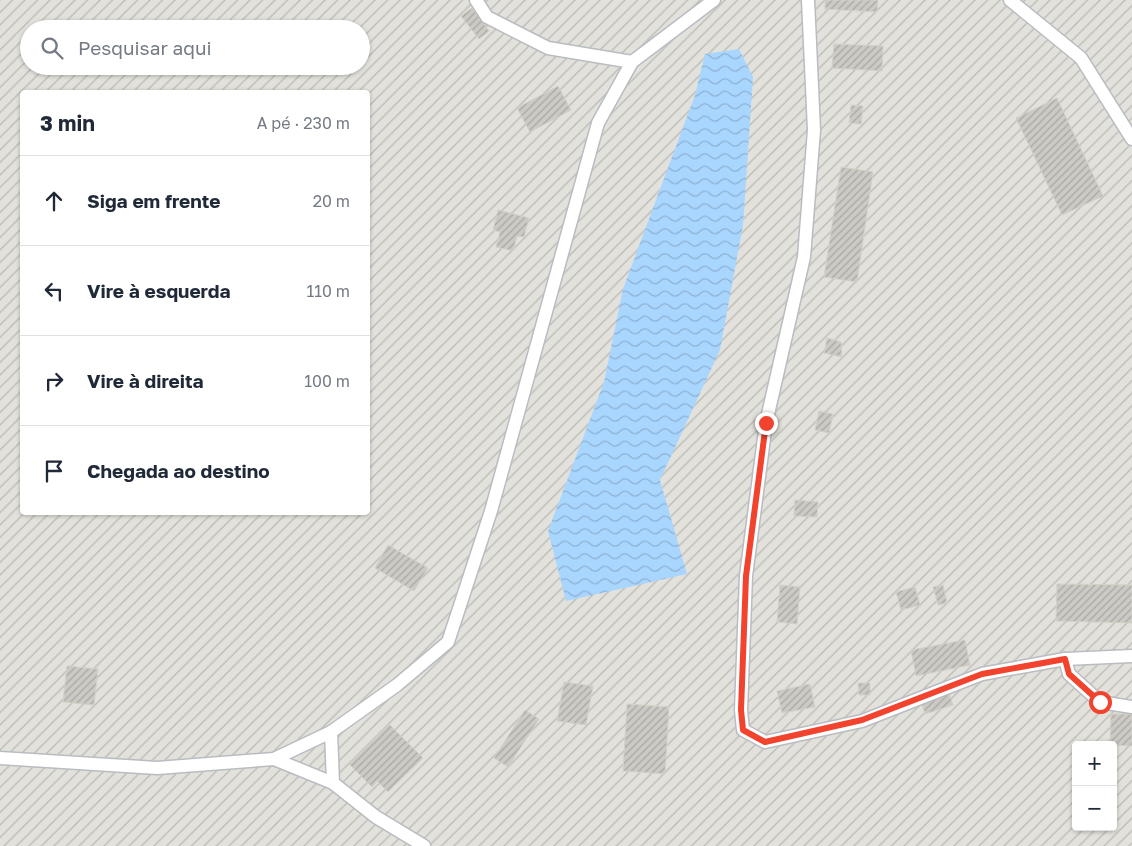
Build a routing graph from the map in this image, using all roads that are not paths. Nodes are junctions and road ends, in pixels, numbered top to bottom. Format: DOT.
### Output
graph roads {
  1 [pos="476,0"];
  2 [pos="714,0"];
  3 [pos="808,0"];
  4 [pos="1010,0"];
  5 [pos="632,62"];
  6 [pos="1132,139"];
  7 [pos="1132,656"];
  8 [pos="1065,659"];
  9 [pos="1132,707"];
  10 [pos="331,732"];
  11 [pos="0,758"];
  12 [pos="274,759"];
  13 [pos="333,783"];
  14 [pos="424,846"];
  1 -- 5 [label="lane"];
  2 -- 5 [label="lane"];
  3 -- 8 [label="lane"];
  4 -- 6 [label="lane"];
  5 -- 10 [label="lane"];
  7 -- 8 [label="lane"];
  8 -- 9 [label="lane"];
  10 -- 12 [label="lane"];
  10 -- 13 [label="lane"];
  11 -- 12 [label="lane"];
  12 -- 13 [label="lane"];
  13 -- 14 [label="lane"];
}
